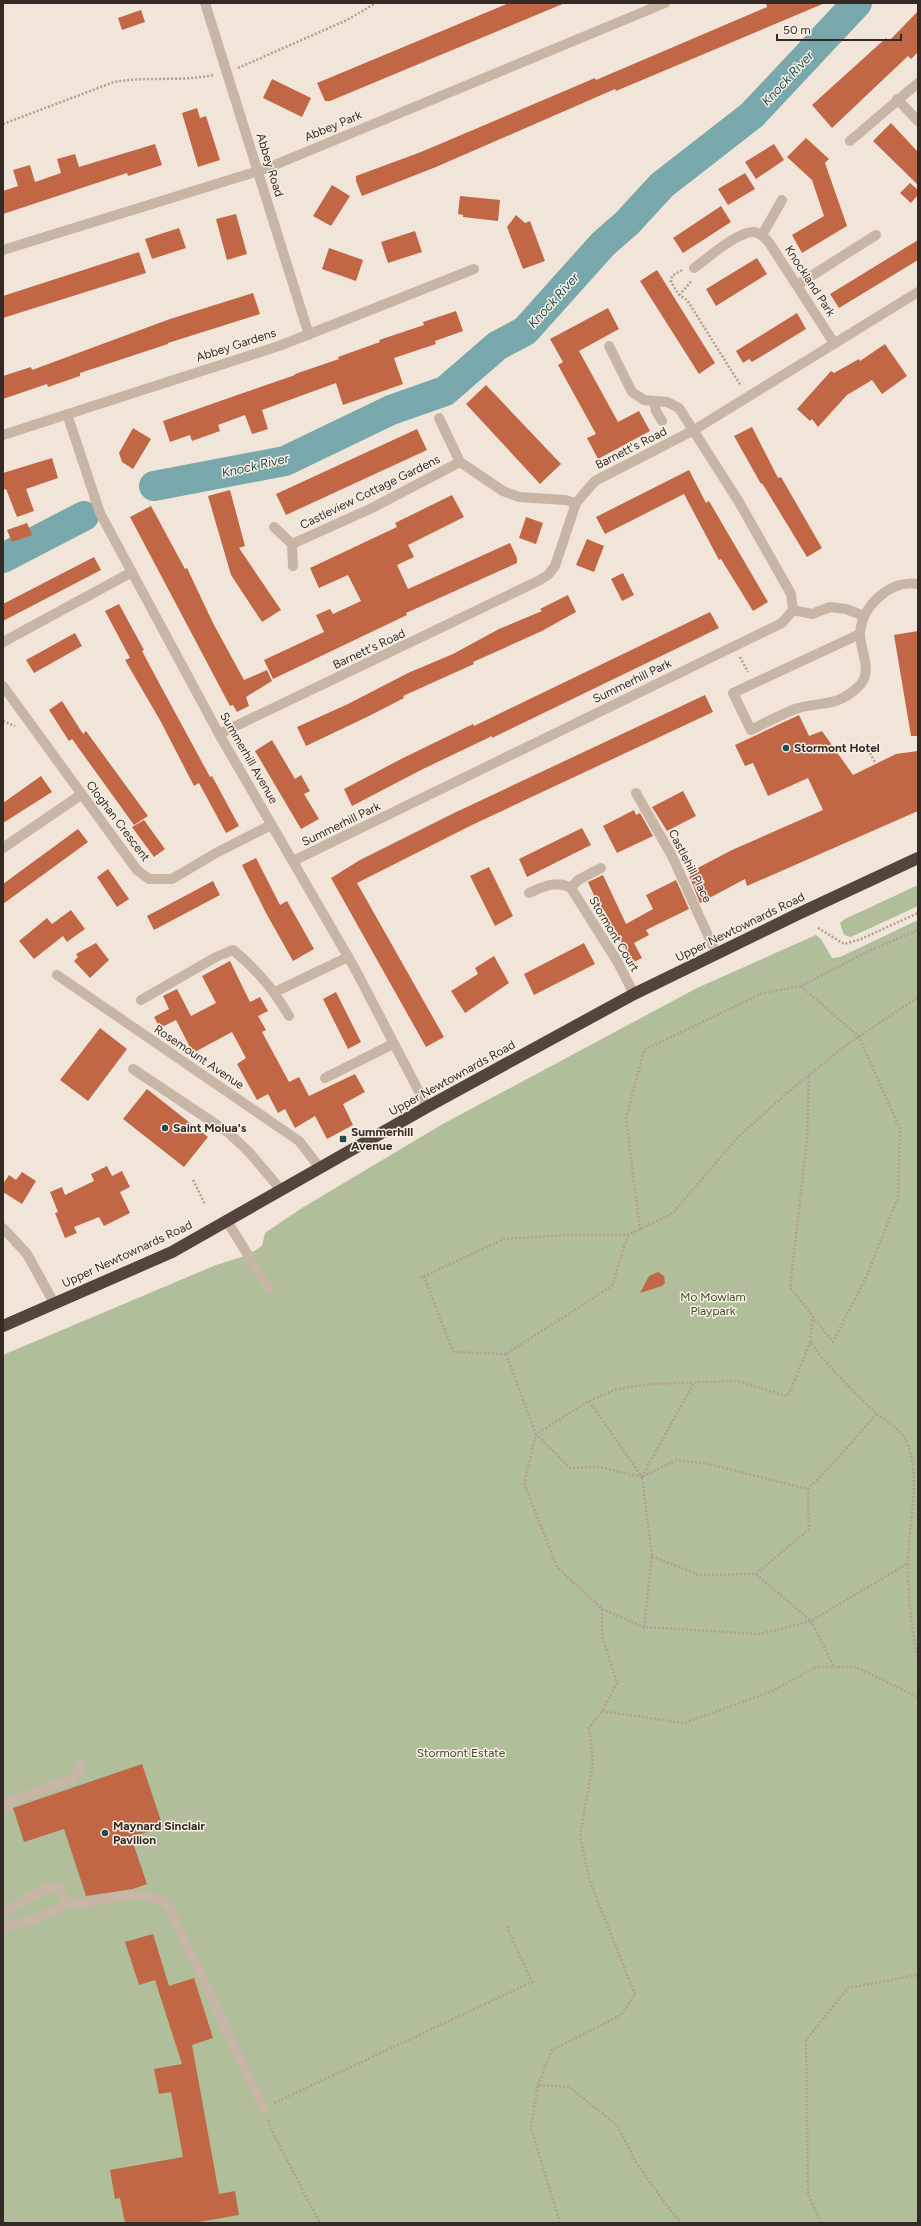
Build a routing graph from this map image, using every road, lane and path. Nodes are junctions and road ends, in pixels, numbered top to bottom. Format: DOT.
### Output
graph roads {
  1 [pos="204,3"];
  2 [pos="376,3"];
  3 [pos="665,3"];
  4 [pos="234,70"];
  5 [pos="220,74"];
  6 [pos="918,83"];
  7 [pos="897,99"];
  8 [pos="918,121"];
  9 [pos="3,124"];
  10 [pos="850,141"];
  11 [pos="258,171"];
  12 [pos="782,200"];
  13 [pos="762,235"];
  14 [pos="876,235"];
  15 [pos="3,250"];
  16 [pos="694,268"];
  17 [pos="474,269"];
  18 [pos="797,285"];
  19 [pos="918,292"];
  20 [pos="679,295"];
  21 [pos="309,335"];
  22 [pos="834,343"];
  23 [pos="609,346"];
  24 [pos="748,396"];
  25 [pos="654,401"];
  26 [pos="67,414"];
  27 [pos="439,418"];
  28 [pos="662,421"];
  29 [pos="694,430"];
  30 [pos="3,435"];
  31 [pos="460,462"];
  32 [pos="576,503"];
  33 [pos="274,527"];
  34 [pos="292,544"];
  35 [pos="293,566"];
  36 [pos="132,572"];
  37 [pos="918,584"];
  38 [pos="793,610"];
  39 [pos="864,616"];
  40 [pos="860,634"];
  41 [pos="3,642"];
  42 [pos="734,646"];
  43 [pos="753,683"];
  44 [pos="3,686"];
  45 [pos="220,734"];
  46 [pos="870,753"];
  47 [pos="876,764"];
  48 [pos="636,793"];
  49 [pos="82,794"];
  50 [pos="272,825"];
  51 [pos="3,848"];
  52 [pos="918,858"];
  53 [pos="293,861"];
  54 [pos="601,868"];
  55 [pos="572,888"];
  56 [pos="529,893"];
  57 [pos="918,913"];
  58 [pos="818,928"];
  59 [pos="918,930"];
  60 [pos="716,953"];
  61 [pos="348,957"];
  62 [pos="57,975"];
  63 [pos="801,986"];
  64 [pos="275,992"];
  65 [pos="634,994"];
  66 [pos="918,997"];
  67 [pos="141,1000"];
  68 [pos="289,1016"];
  69 [pos="859,1037"];
  70 [pos="393,1044"];
  71 [pos="134,1069"];
  72 [pos="809,1075"];
  73 [pos="325,1078"];
  74 [pos="427,1107"];
  75 [pos="320,1168"];
  76 [pos="193,1180"];
  77 [pos="280,1190"];
  78 [pos="205,1204"];
  79 [pos="227,1221"];
  80 [pos="3,1228"];
  81 [pos="640,1230"];
  82 [pos="628,1236"];
  83 [pos="424,1276"];
  84 [pos="420,1278"];
  85 [pos="269,1289"];
  86 [pos="54,1303"];
  87 [pos="813,1316"];
  88 [pos="3,1326"];
  89 [pos="811,1340"];
  90 [pos="506,1354"];
  91 [pos="693,1384"];
  92 [pos="589,1401"];
  93 [pos="876,1413"];
  94 [pos="536,1434"];
  95 [pos="642,1477"];
  96 [pos="808,1489"];
  97 [pos="652,1556"];
  98 [pos="908,1562"];
  99 [pos="756,1574"];
  100 [pos="602,1609"];
  101 [pos="811,1621"];
  102 [pos="644,1626"];
  103 [pos="918,1659"];
  104 [pos="834,1667"];
  105 [pos="918,1697"];
  106 [pos="602,1711"];
  107 [pos="82,1764"];
  108 [pos="3,1812"];
  109 [pos="67,1904"];
  110 [pos="3,1912"];
  111 [pos="506,1925"];
  112 [pos="3,1928"];
  113 [pos="918,1974"];
  114 [pos="538,2085"];
  115 [pos="263,2108"];
  116 [pos="320,2223"];
  117 [pos="560,2223"];
  118 [pos="682,2223"];
  119 [pos="821,2223"];
  1 -- 11 [label="street, Abbey Road"];
  2 -- 4 [label="path"];
  3 -- 11 [label="street, Abbey Park"];
  5 -- 9 [label="path"];
  6 -- 7 [label="street"];
  7 -- 8 [label="street"];
  7 -- 10 [label="street"];
  11 -- 15 [label="street, Abbey Park"];
  11 -- 21 [label="street, Abbey Road"];
  12 -- 13 [label="street"];
  13 -- 16 [label="street"];
  13 -- 18 [label="street, Knockland Park"];
  14 -- 18 [label="street"];
  16 -- 20 [label="path"];
  16 -- 20 [label="path"];
  17 -- 21 [label="street, Abbey Gardens"];
  18 -- 22 [label="street, Knockland Park"];
  19 -- 22 [label="street, Barnett's Road"];
  20 -- 24 [label="path"];
  21 -- 26 [label="street, Abbey Gardens"];
  22 -- 24 [label="street, Barnett's Road"];
  23 -- 25 [label="street"];
  24 -- 29 [label="street, Barnett's Road"];
  25 -- 28 [label="street"];
  25 -- 29 [label="street"];
  26 -- 30 [label="street, Abbey Gardens"];
  26 -- 36 [label="street, Summerhill Avenue"];
  27 -- 31 [label="street, Castleview Cottage Gardens"];
  29 -- 32 [label="street, Barnett's Road"];
  29 -- 38 [label="street"];
  31 -- 32 [label="street, Castleview Cottage Gardens"];
  31 -- 34 [label="street, Castleview Cottage Gardens"];
  32 -- 45 [label="street, Barnett's Road"];
  33 -- 34 [label="street, Castleview Cottage Gardens"];
  34 -- 35 [label="street, Castleview Cottage Gardens"];
  36 -- 41 [label="street"];
  36 -- 45 [label="street, Summerhill Avenue"];
  37 -- 39 [label="street"];
  38 -- 39 [label="street"];
  38 -- 42 [label="street, Summerhill Park"];
  39 -- 40 [label="street"];
  40 -- 43 [label="street"];
  40 -- 43 [label="street"];
  42 -- 43 [label="path"];
  42 -- 53 [label="street, Summerhill Park"];
  44 -- 49 [label="street, Cloghan Crescent"];
  45 -- 50 [label="street, Summerhill Avenue"];
  46 -- 47 [label="path"];
  48 -- 60 [label="street, Castlehill Place"];
  49 -- 50 [label="street, Cloghan Crescent"];
  49 -- 51 [label="street"];
  50 -- 53 [label="street, Summerhill Avenue"];
  52 -- 60 [label="highway, Upper Newtownards Road"];
  53 -- 61 [label="street, Summerhill Avenue"];
  54 -- 55 [label="street"];
  55 -- 56 [label="street"];
  55 -- 65 [label="street, Stormont Court"];
  57 -- 58 [label="path"];
  59 -- 63 [label="path"];
  60 -- 65 [label="highway, Upper Newtownards Road"];
  61 -- 64 [label="street"];
  61 -- 70 [label="street, Summerhill Avenue"];
  62 -- 75 [label="street, Rosemount Avenue"];
  63 -- 69 [label="path"];
  63 -- 81 [label="path"];
  64 -- 67 [label="street"];
  64 -- 68 [label="street"];
  65 -- 74 [label="highway, Upper Newtownards Road"];
  66 -- 69 [label="path"];
  69 -- 72 [label="path"];
  69 -- 87 [label="path"];
  70 -- 73 [label="street"];
  70 -- 74 [label="street, Summerhill Avenue"];
  71 -- 77 [label="street"];
  72 -- 81 [label="path"];
  72 -- 87 [label="path"];
  74 -- 75 [label="highway, Upper Newtownards Road"];
  75 -- 77 [label="highway, Upper Newtownards Road"];
  76 -- 78 [label="path"];
  77 -- 79 [label="highway, Upper Newtownards Road"];
  79 -- 85 [label="street"];
  79 -- 86 [label="highway, Upper Newtownards Road"];
  80 -- 86 [label="street"];
  81 -- 82 [label="path"];
  82 -- 83 [label="path"];
  82 -- 90 [label="path"];
  83 -- 84 [label="path"];
  83 -- 90 [label="path"];
  86 -- 88 [label="highway, Upper Newtownards Road"];
  87 -- 89 [label="path"];
  89 -- 91 [label="path"];
  89 -- 93 [label="path"];
  90 -- 94 [label="path"];
  91 -- 92 [label="path"];
  91 -- 95 [label="path"];
  92 -- 94 [label="path"];
  92 -- 95 [label="path"];
  93 -- 96 [label="path"];
  93 -- 98 [label="path"];
  94 -- 95 [label="path"];
  94 -- 100 [label="path"];
  95 -- 96 [label="path"];
  95 -- 97 [label="path"];
  96 -- 99 [label="path"];
  97 -- 99 [label="path"];
  97 -- 102 [label="path"];
  98 -- 101 [label="path"];
  98 -- 103 [label="path"];
  99 -- 101 [label="path"];
  100 -- 102 [label="path"];
  100 -- 106 [label="path"];
  101 -- 102 [label="path"];
  101 -- 104 [label="path"];
  104 -- 105 [label="path"];
  104 -- 106 [label="path"];
  106 -- 114 [label="path"];
  107 -- 108 [label="street"];
  109 -- 110 [label="street"];
  109 -- 112 [label="street"];
  109 -- 115 [label="street"];
  111 -- 115 [label="path"];
  113 -- 119 [label="path"];
  114 -- 117 [label="path"];
  114 -- 118 [label="path"];
  115 -- 116 [label="path"];
}
